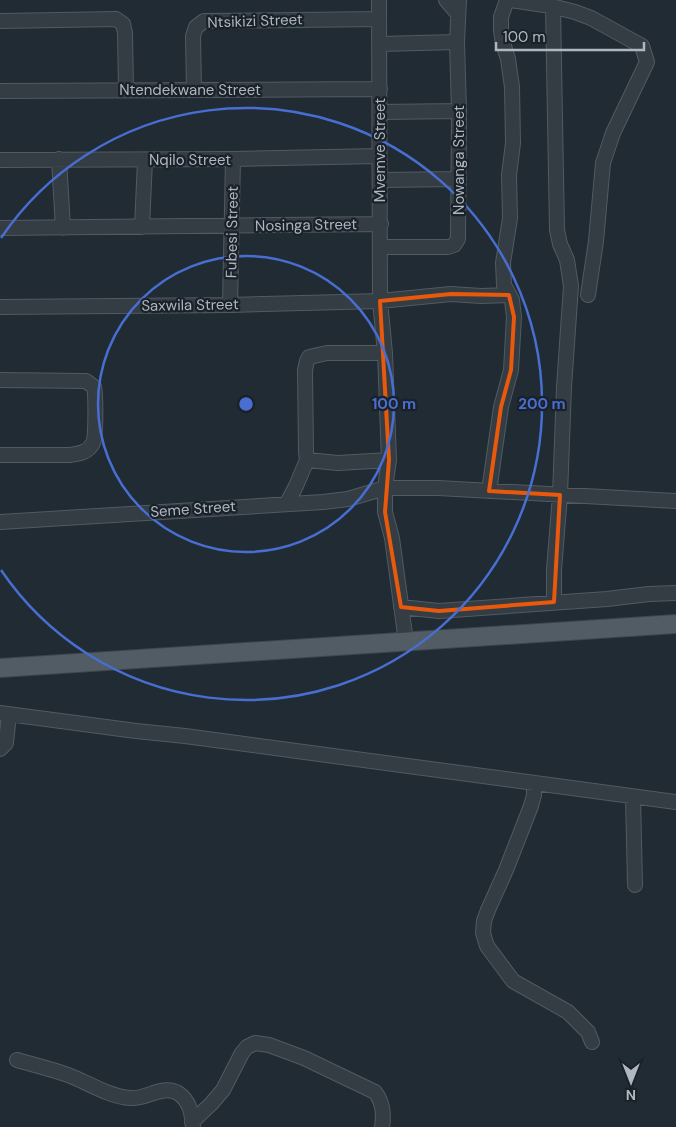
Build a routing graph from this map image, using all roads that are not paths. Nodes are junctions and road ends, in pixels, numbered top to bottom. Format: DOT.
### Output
graph roads {
  1 [pos="379,0"];
  2 [pos="446,0"];
  3 [pos="507,0"];
  4 [pos="511,0"];
  5 [pos="459,7"];
  6 [pos="553,7"];
  7 [pos="379,19"];
  8 [pos="0,21"];
  9 [pos="457,42"];
  10 [pos="380,44"];
  11 [pos="380,89"];
  12 [pos="126,90"];
  13 [pos="194,90"];
  14 [pos="0,91"];
  15 [pos="459,111"];
  16 [pos="380,112"];
  17 [pos="380,156"];
  18 [pos="59,159"];
  19 [pos="233,159"];
  20 [pos="0,160"];
  21 [pos="145,160"];
  22 [pos="459,179"];
  23 [pos="380,180"];
  24 [pos="381,224"];
  25 [pos="232,226"];
  26 [pos="142,227"];
  27 [pos="0,228"];
  28 [pos="63,228"];
  29 [pos="380,247"];
  30 [pos="509,295"];
  31 [pos="588,295"];
  32 [pos="380,301"];
  33 [pos="230,305"];
  34 [pos="0,307"];
  35 [pos="385,353"];
  36 [pos="0,380"];
  37 [pos="0,455"];
  38 [pos="307,460"];
  39 [pos="389,460"];
  40 [pos="385,488"];
  41 [pos="489,492"];
  42 [pos="560,495"];
  43 [pos="676,501"];
  44 [pos="287,503"];
  45 [pos="0,522"];
  46 [pos="676,593"];
  47 [pos="554,602"];
  48 [pos="401,607"];
  49 [pos="676,624"];
  50 [pos="406,642"];
  51 [pos="0,668"];
  52 [pos="4,714"];
  53 [pos="0,749"];
  54 [pos="534,783"];
  55 [pos="633,797"];
  56 [pos="676,802"];
  57 [pos="635,886"];
  58 [pos="592,1042"];
  59 [pos="16,1060"];
  60 [pos="193,1124"];
  61 [pos="382,1127"];
  1 -- 7 [label="street, Mvemve Street"];
  2 -- 5 [label="street"];
  3 -- 30 [label="street"];
  4 -- 6 [label="street"];
  5 -- 9 [label="street, Nowanga Street"];
  6 -- 31 [label="street"];
  6 -- 42 [label="street"];
  7 -- 10 [label="street, Mvemve Street"];
  7 -- 13 [label="street, Ntsikizi Street"];
  8 -- 12 [label="street"];
  9 -- 10 [label="street"];
  9 -- 15 [label="street, Nowanga Street"];
  10 -- 11 [label="street, Mvemve Street"];
  11 -- 13 [label="street, Ntendekwane Street"];
  11 -- 16 [label="street, Mvemve Street"];
  12 -- 13 [label="street, Ntendekwane Street"];
  12 -- 14 [label="street, Ntendekwane Street"];
  15 -- 16 [label="street"];
  15 -- 22 [label="street, Nowanga Street"];
  16 -- 17 [label="street, Mvemve Street"];
  17 -- 19 [label="street, Nqilo Street"];
  17 -- 23 [label="street, Mvemve Street"];
  18 -- 20 [label="street, Nqilo Street"];
  18 -- 21 [label="street, Nqilo Street"];
  18 -- 28 [label="street"];
  19 -- 21 [label="street, Nqilo Street"];
  19 -- 25 [label="street, Fubesi Street"];
  21 -- 26 [label="street"];
  22 -- 23 [label="street"];
  22 -- 29 [label="street, Nowanga Street"];
  23 -- 24 [label="street, Mvemve Street"];
  24 -- 25 [label="street, Nosinga Street"];
  24 -- 29 [label="street, Mvemve Street"];
  25 -- 26 [label="street, Nosinga Street"];
  25 -- 33 [label="street, Fubesi Street"];
  26 -- 28 [label="street, Nosinga Street"];
  27 -- 28 [label="street, Nosinga Street"];
  29 -- 32 [label="street, Mvemve Street"];
  30 -- 32 [label="street, Saxwila Street"];
  30 -- 41 [label="street"];
  32 -- 33 [label="street, Saxwila Street"];
  32 -- 35 [label="street"];
  33 -- 34 [label="street, Saxwila Street"];
  35 -- 38 [label="street"];
  35 -- 39 [label="street"];
  36 -- 37 [label="street"];
  38 -- 39 [label="street"];
  38 -- 44 [label="street"];
  39 -- 40 [label="street"];
  40 -- 41 [label="street, Seme Street"];
  40 -- 44 [label="street, Seme Street"];
  40 -- 48 [label="street"];
  41 -- 42 [label="street, Seme Street"];
  42 -- 43 [label="street, Seme Street"];
  42 -- 47 [label="street"];
  44 -- 45 [label="street, Seme Street"];
  46 -- 47 [label="street"];
  47 -- 48 [label="street"];
  48 -- 50 [label="street"];
  49 -- 50 [label="main road"];
  50 -- 51 [label="main road"];
  52 -- 53 [label="street"];
  52 -- 54 [label="street"];
  54 -- 55 [label="street"];
  54 -- 58 [label="street"];
  55 -- 56 [label="street"];
  55 -- 57 [label="street"];
  59 -- 60 [label="street"];
  60 -- 61 [label="street"];
}
